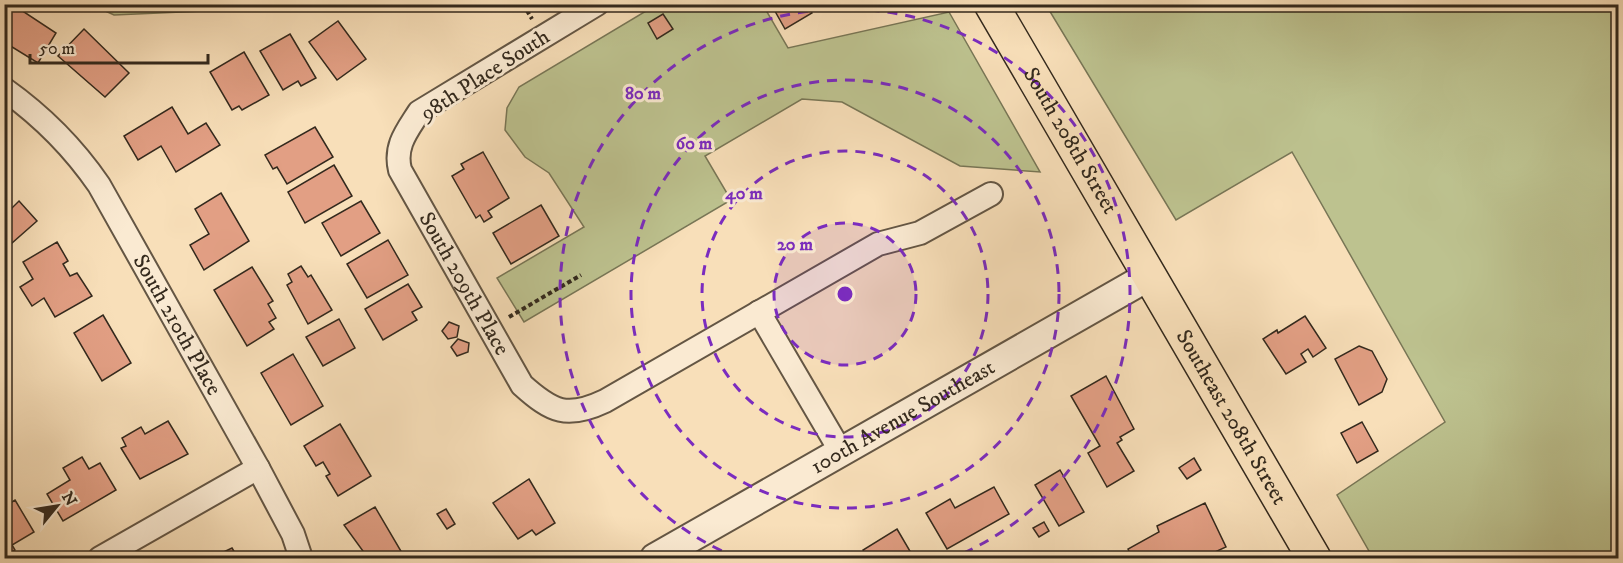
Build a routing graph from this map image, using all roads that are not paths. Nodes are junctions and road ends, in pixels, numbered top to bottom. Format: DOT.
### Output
graph roads {
  1 [pos="597,4"];
  2 [pos="991,4"];
  3 [pos="4,89"];
  4 [pos="408,130"];
  5 [pos="991,194"];
  6 [pos="1149,276"];
  7 [pos="759,312"];
  8 [pos="841,452"];
  9 [pos="258,468"];
  10 [pos="1304,555"];
  11 [pos="100,558"];
  12 [pos="301,558"];
  13 [pos="655,558"];
  1 -- 4 [label="street, 98th Place South"];
  2 -- 6 [label="main road, South 208th Street"];
  3 -- 9 [label="street, South 210th Place"];
  4 -- 7 [label="street, South 209th Place"];
  5 -- 7 [label="street"];
  6 -- 8 [label="street, 100th Avenue Southeast"];
  6 -- 10 [label="main road, Southeast 208th Street"];
  7 -- 8 [label="street"];
  8 -- 13 [label="street, 100th Avenue Southeast"];
  9 -- 11 [label="street"];
  9 -- 12 [label="street, South 210th Place"];
}
